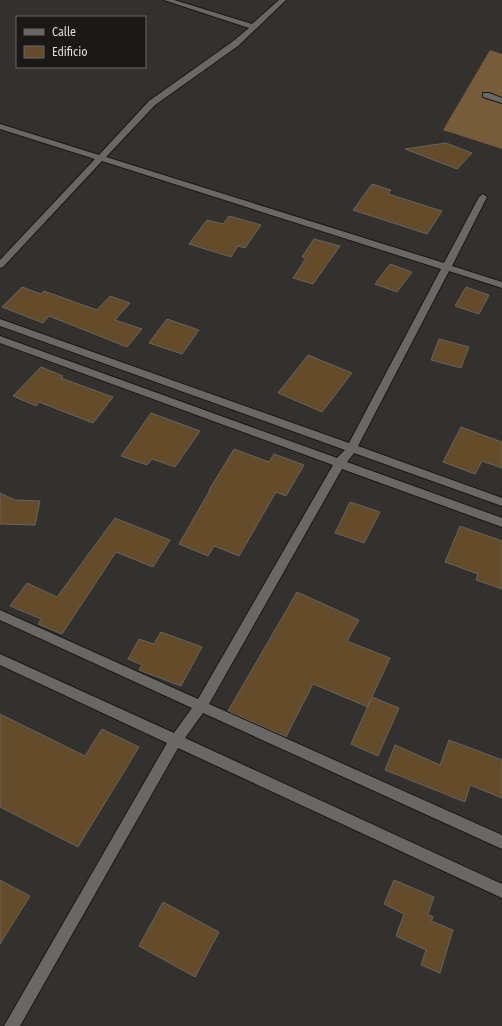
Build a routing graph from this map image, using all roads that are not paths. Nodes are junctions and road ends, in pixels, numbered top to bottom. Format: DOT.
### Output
graph roads {
  1 [pos="167,0"];
  2 [pos="283,0"];
  3 [pos="254,27"];
  4 [pos="486,95"];
  5 [pos="502,101"];
  6 [pos="0,126"];
  7 [pos="101,158"];
  8 [pos="483,197"];
  9 [pos="0,265"];
  10 [pos="448,267"];
  11 [pos="502,285"];
  12 [pos="0,322"];
  13 [pos="0,339"];
  14 [pos="352,448"];
  15 [pos="340,464"];
  16 [pos="502,502"];
  17 [pos="502,523"];
  18 [pos="0,615"];
  19 [pos="0,659"];
  20 [pos="201,706"];
  21 [pos="176,740"];
  22 [pos="502,842"];
  23 [pos="502,891"];
  24 [pos="12,1026"];
  1 -- 3 [label="street"];
  2 -- 3 [label="street"];
  3 -- 7 [label="street"];
  4 -- 5 [label="street"];
  6 -- 7 [label="street"];
  7 -- 9 [label="street"];
  7 -- 10 [label="street"];
  8 -- 10 [label="street"];
  10 -- 11 [label="street"];
  10 -- 14 [label="street"];
  12 -- 14 [label="street"];
  13 -- 15 [label="street"];
  14 -- 15 [label="street"];
  14 -- 16 [label="street"];
  15 -- 17 [label="street"];
  15 -- 20 [label="street"];
  18 -- 20 [label="street"];
  19 -- 21 [label="street"];
  20 -- 21 [label="street"];
  20 -- 22 [label="street"];
  21 -- 23 [label="street"];
  21 -- 24 [label="street"];
}
